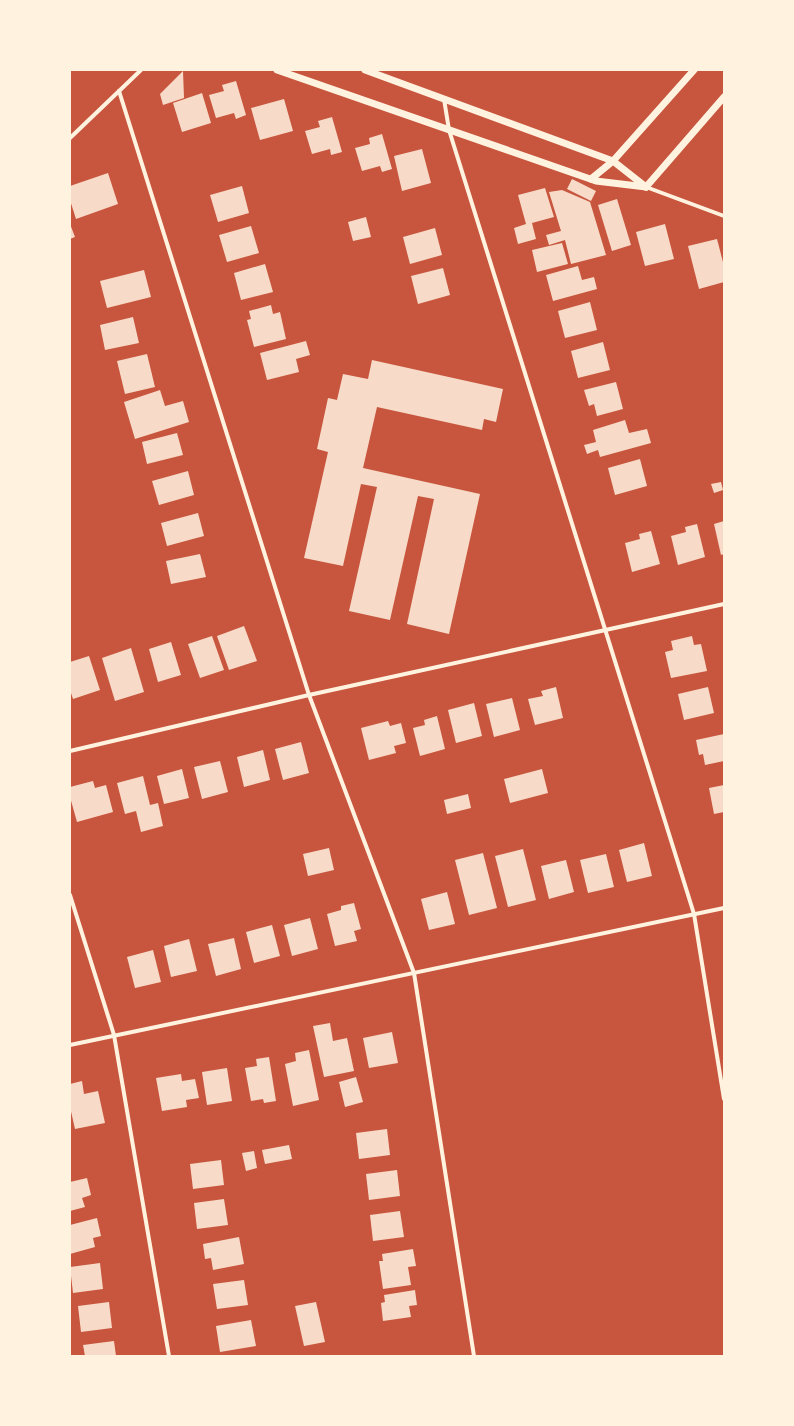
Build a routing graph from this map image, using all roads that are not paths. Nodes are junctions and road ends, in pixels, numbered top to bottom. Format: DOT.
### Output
graph roads {
  1 [pos="141,70"];
  2 [pos="277,70"];
  3 [pos="365,70"];
  4 [pos="694,70"];
  5 [pos="119,91"];
  6 [pos="724,97"];
  7 [pos="444,99"];
  8 [pos="450,130"];
  9 [pos="70,138"];
  10 [pos="613,161"];
  11 [pos="591,179"];
  12 [pos="646,187"];
  13 [pos="724,216"];
  14 [pos="724,604"];
  15 [pos="604,630"];
  16 [pos="309,695"];
  17 [pos="70,751"];
  18 [pos="70,895"];
  19 [pos="724,908"];
  20 [pos="694,914"];
  21 [pos="414,973"];
  22 [pos="114,1035"];
  23 [pos="70,1045"];
  24 [pos="724,1099"];
  25 [pos="169,1356"];
  26 [pos="474,1356"];
  1 -- 5 [label="street"];
  2 -- 8 [label="street"];
  3 -- 7 [label="street"];
  4 -- 10 [label="street"];
  5 -- 9 [label="street"];
  5 -- 16 [label="street"];
  6 -- 12 [label="street"];
  7 -- 8 [label="street"];
  7 -- 10 [label="street"];
  8 -- 11 [label="street"];
  8 -- 15 [label="street"];
  10 -- 11 [label="street"];
  10 -- 12 [label="street"];
  11 -- 12 [label="street"];
  12 -- 13 [label="street"];
  14 -- 15 [label="street"];
  15 -- 16 [label="street"];
  15 -- 20 [label="street"];
  16 -- 17 [label="street"];
  16 -- 21 [label="street"];
  18 -- 22 [label="street"];
  19 -- 20 [label="street"];
  20 -- 21 [label="street"];
  20 -- 24 [label="street"];
  21 -- 22 [label="street"];
  21 -- 26 [label="street"];
  22 -- 23 [label="street"];
  22 -- 25 [label="street"];
}
